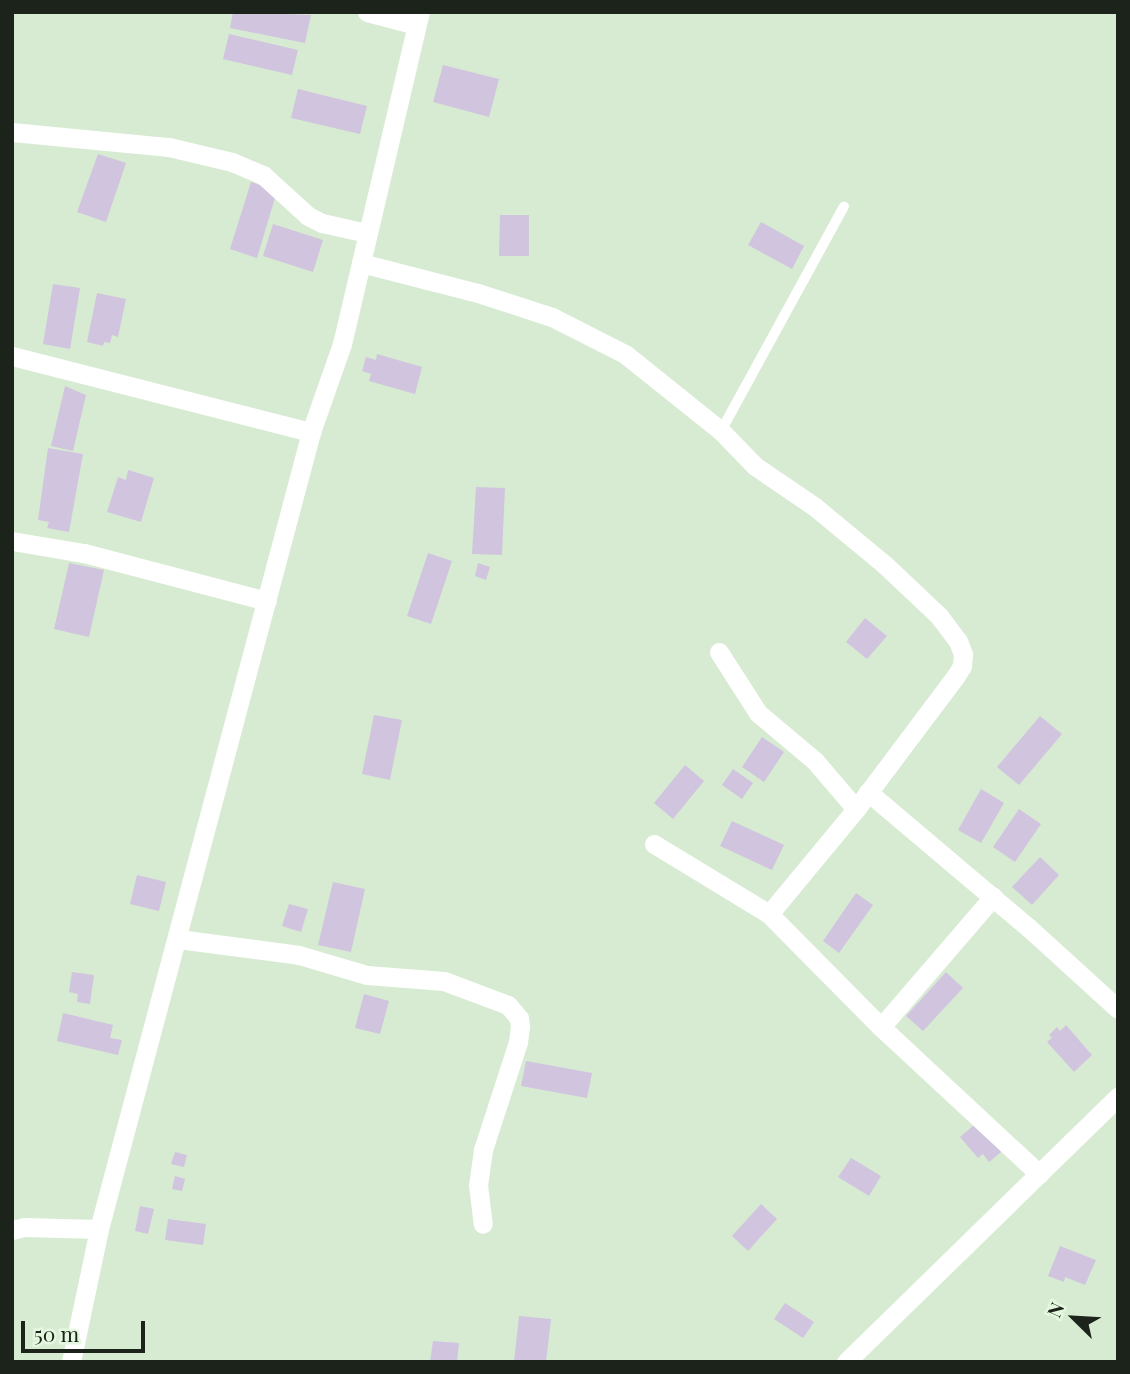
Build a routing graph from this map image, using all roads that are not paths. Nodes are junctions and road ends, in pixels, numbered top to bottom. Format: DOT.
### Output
graph roads {
  1 [pos="367,12"];
  2 [pos="418,19"];
  3 [pos="12,132"];
  4 [pos="844,206"];
  5 [pos="367,233"];
  6 [pos="360,263"];
  7 [pos="12,356"];
  8 [pos="721,431"];
  9 [pos="311,432"];
  10 [pos="12,541"];
  11 [pos="267,601"];
  12 [pos="719,652"];
  13 [pos="868,792"];
  14 [pos="856,809"];
  15 [pos="654,844"];
  16 [pos="993,897"];
  17 [pos="769,914"];
  18 [pos="178,939"];
  19 [pos="1118,1009"];
  20 [pos="881,1027"];
  21 [pos="1118,1097"];
  22 [pos="1039,1174"];
  23 [pos="483,1224"];
  24 [pos="99,1229"];
  25 [pos="12,1230"];
  26 [pos="71,1362"];
  27 [pos="846,1362"];
  1 -- 2 [label="street"];
  2 -- 5 [label="street"];
  3 -- 5 [label="street"];
  4 -- 8 [label="lane"];
  5 -- 6 [label="street"];
  6 -- 8 [label="street"];
  6 -- 9 [label="street"];
  7 -- 9 [label="street"];
  8 -- 13 [label="street"];
  9 -- 11 [label="street"];
  10 -- 11 [label="street"];
  11 -- 18 [label="street"];
  12 -- 14 [label="street"];
  13 -- 14 [label="street"];
  13 -- 16 [label="street"];
  14 -- 17 [label="street"];
  15 -- 17 [label="street"];
  16 -- 19 [label="street"];
  16 -- 20 [label="street"];
  17 -- 20 [label="street"];
  18 -- 23 [label="street"];
  18 -- 24 [label="street"];
  20 -- 22 [label="street"];
  21 -- 22 [label="street"];
  22 -- 27 [label="street"];
  24 -- 25 [label="street"];
  24 -- 26 [label="street"];
}
